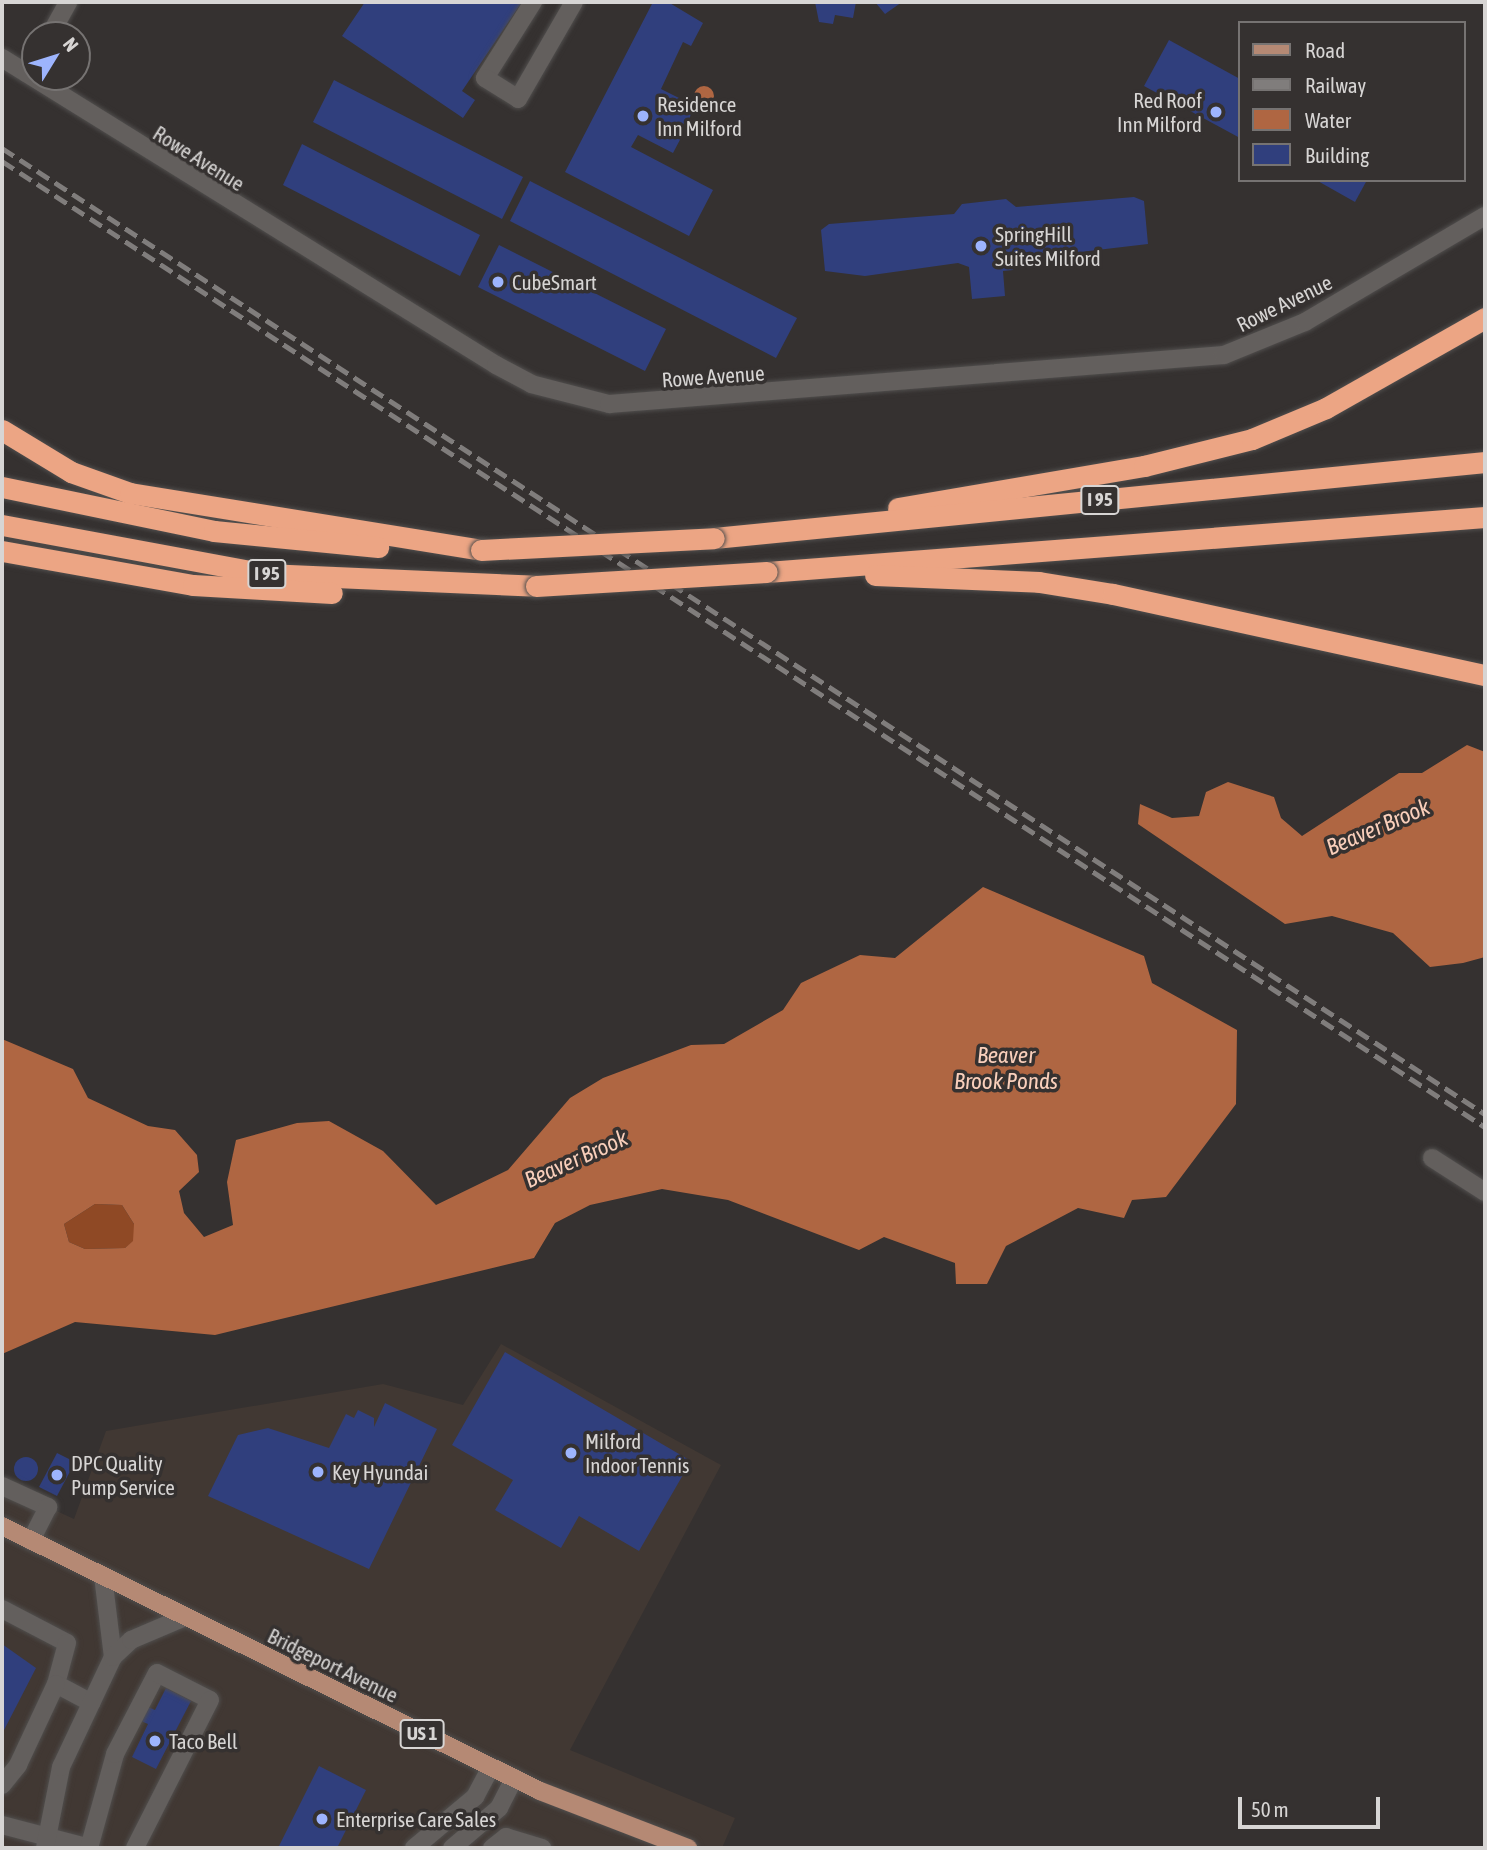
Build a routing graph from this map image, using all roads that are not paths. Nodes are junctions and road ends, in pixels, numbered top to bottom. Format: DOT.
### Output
graph roads {
  1 [pos="68,2"];
  2 [pos="533,2"];
  3 [pos="574,2"];
  4 [pos="58,21"];
  5 [pos="2,58"];
  6 [pos="21,63"];
  7 [pos="69,91"];
  8 [pos="1485,216"];
  9 [pos="1485,317"];
  10 [pos="2,430"];
  11 [pos="1485,462"];
  12 [pos="2,487"];
  13 [pos="1485,517"];
  14 [pos="2,525"];
  15 [pos="793,530"];
  16 [pos="481,550"];
  17 [pos="2,551"];
  18 [pos="789,570"];
  19 [pos="536,586"];
  20 [pos="1485,675"];
  21 [pos="1432,1158"];
  22 [pos="1485,1192"];
  23 [pos="2,1486"];
  24 [pos="2,1526"];
  25 [pos="31,1541"];
  26 [pos="103,1576"];
  27 [pos="2,1609"];
  28 [pos="185,1617"];
  29 [pos="113,1657"];
  30 [pos="56,1684"];
  31 [pos="91,1703"];
  32 [pos="491,1767"];
  33 [pos="514,1778"];
  34 [pos="2,1785"];
  35 [pos="2,1825"];
  36 [pos="47,1841"];
  37 [pos="90,1848"];
  38 [pos="135,1848"];
  39 [pos="414,1848"];
  40 [pos="452,1848"];
  41 [pos="492,1848"];
  42 [pos="542,1848"];
  43 [pos="688,1848"];
  1 -- 4 [label="street"];
  2 -- 3 [label="street"];
  5 -- 6 [label="street, Rowe Avenue"];
  7 -- 8 [label="street, Rowe Avenue"];
  9 -- 15 [label="highway"];
  10 -- 16 [label="highway"];
  11 -- 15 [label="highway, I 95"];
  12 -- 16 [label="highway, I 95"];
  13 -- 18 [label="highway, I 95"];
  14 -- 19 [label="highway, I 95"];
  15 -- 16 [label="highway, I 95, bridge"];
  17 -- 19 [label="highway"];
  18 -- 19 [label="highway, I 95, bridge"];
  18 -- 20 [label="highway"];
  21 -- 22 [label="street"];
  23 -- 25 [label="street"];
  24 -- 25 [label="main road, Bridgeport Avenue / US 1"];
  25 -- 26 [label="main road, Bridgeport Avenue / US 1"];
  26 -- 28 [label="main road, Bridgeport Avenue / US 1"];
  26 -- 29 [label="street"];
  27 -- 30 [label="street"];
  28 -- 29 [label="street"];
  28 -- 32 [label="main road, Bridgeport Avenue / US 1"];
  29 -- 31 [label="street"];
  30 -- 31 [label="street"];
  30 -- 34 [label="street"];
  31 -- 36 [label="street"];
  32 -- 33 [label="main road, Bridgeport Avenue / US 1"];
  32 -- 39 [label="street"];
  33 -- 40 [label="street"];
  33 -- 43 [label="main road, Bridgeport Avenue / US 1"];
  35 -- 36 [label="street"];
  36 -- 37 [label="street"];
  37 -- 38 [label="street"];
  41 -- 42 [label="street"];
}
